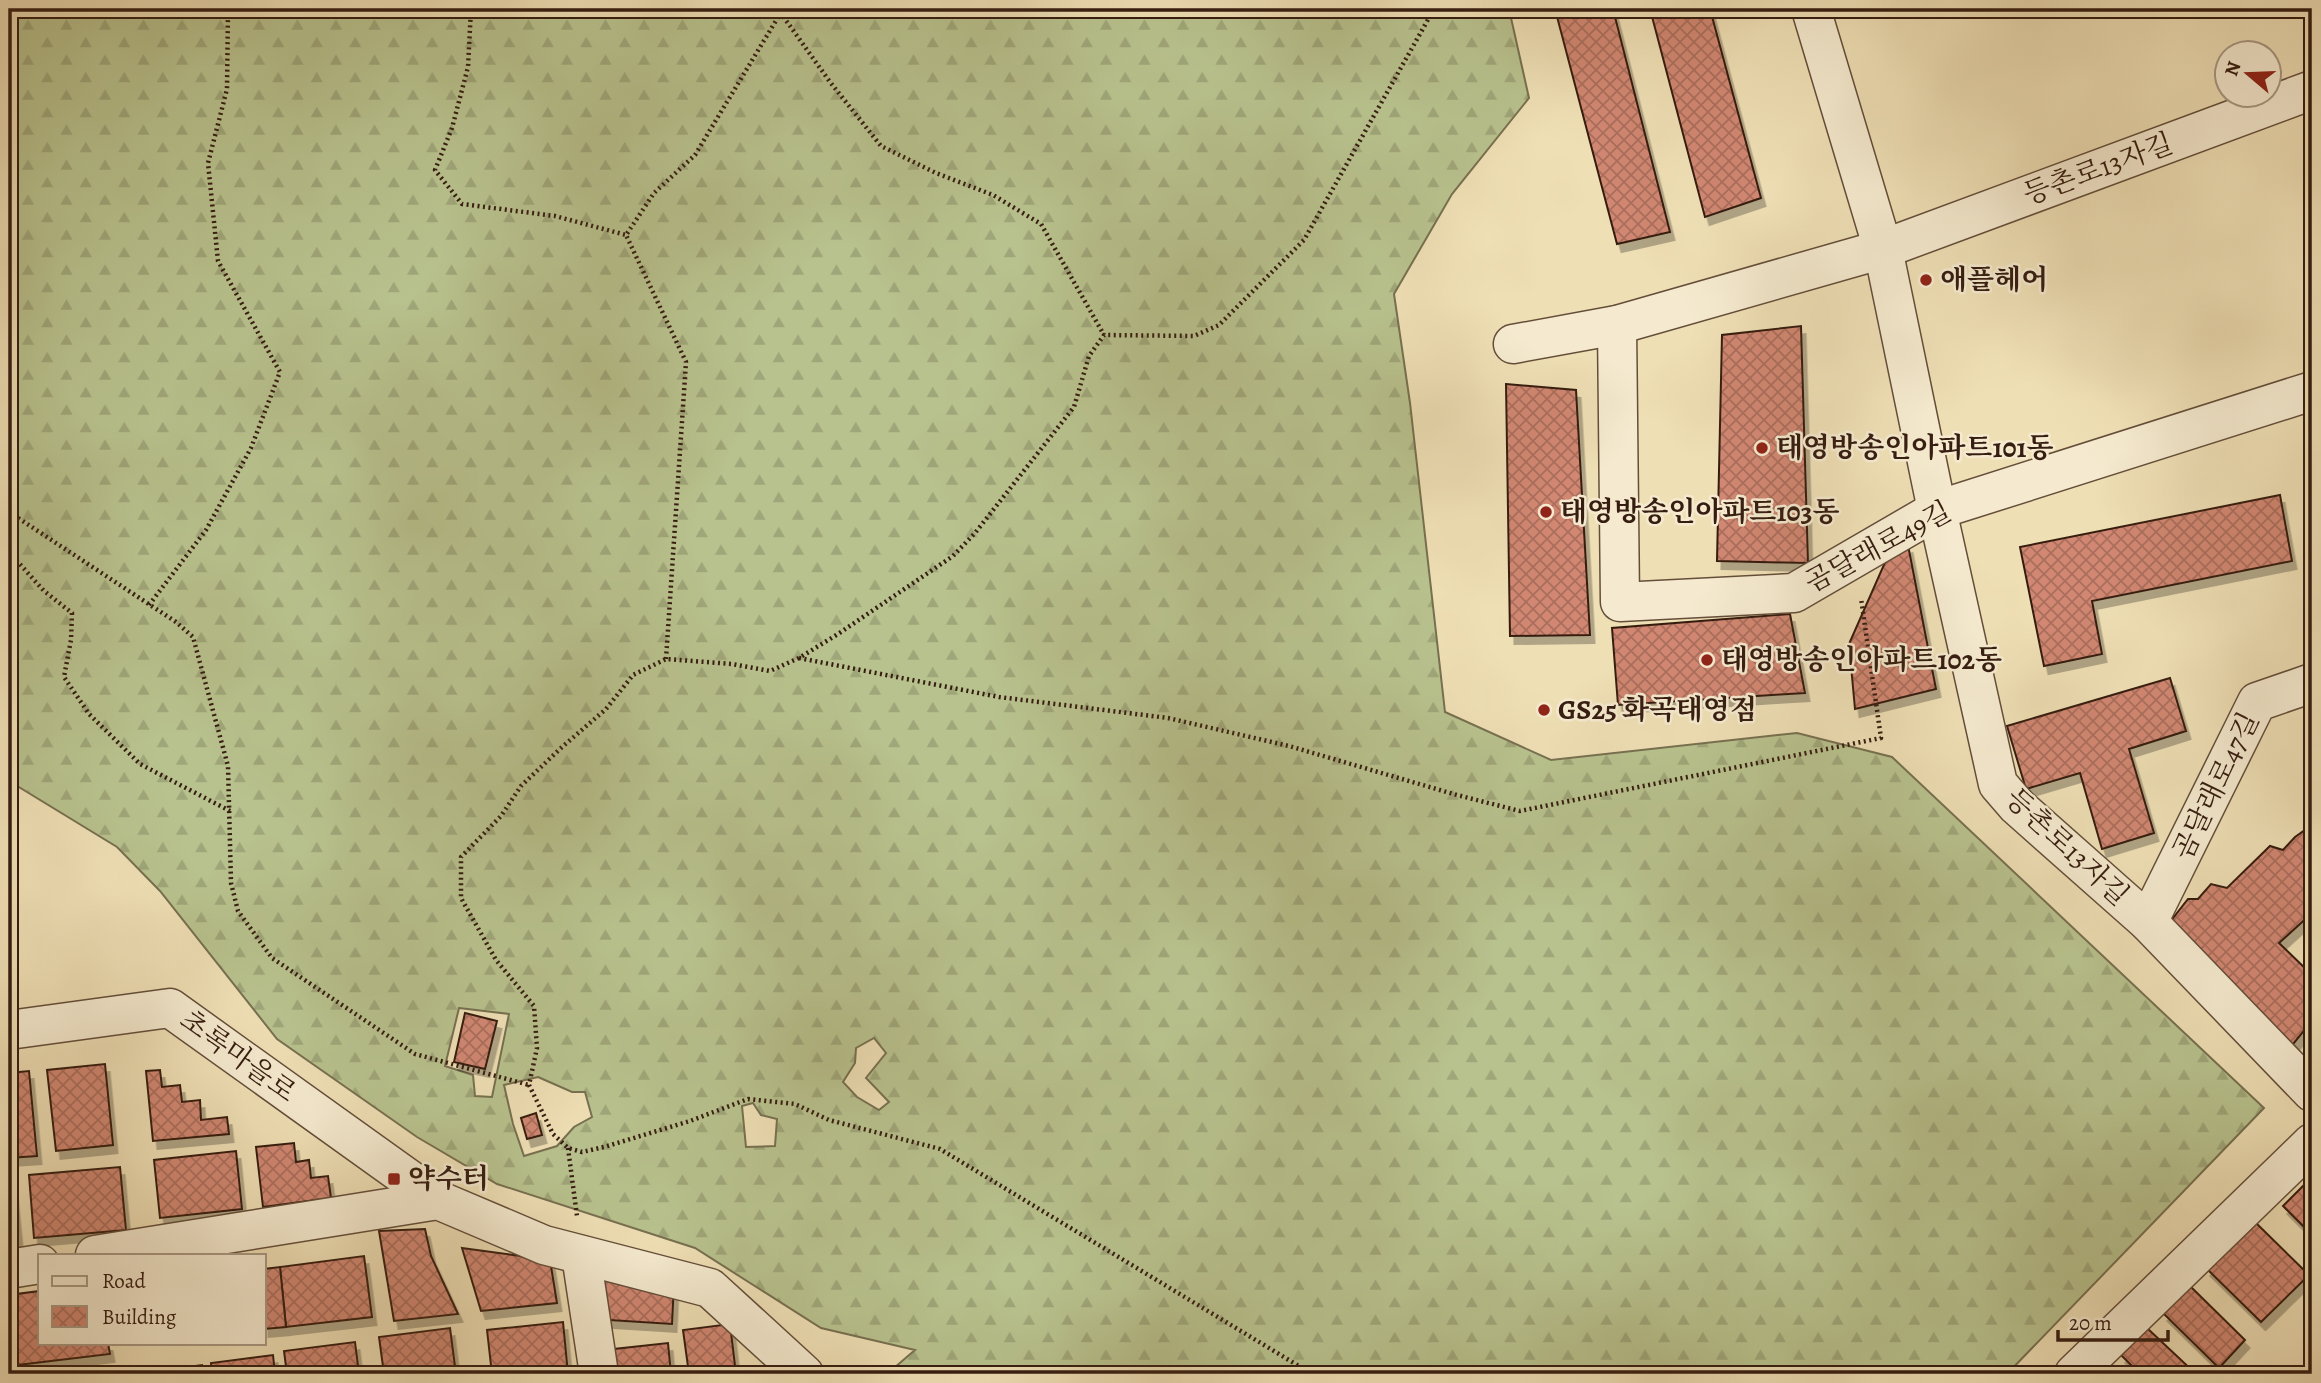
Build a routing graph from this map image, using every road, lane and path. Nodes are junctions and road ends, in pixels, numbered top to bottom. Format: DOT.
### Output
graph roads {
  1 [pos="228,9"];
  2 [pos="471,9"];
  3 [pos="1434,9"];
  4 [pos="1811,9"];
  5 [pos="782,10"];
  6 [pos="2312,90"];
  7 [pos="626,235"];
  8 [pos="1883,249"];
  9 [pos="1617,325"];
  10 [pos="1104,335"];
  11 [pos="1513,344"];
  12 [pos="2312,391"];
  13 [pos="1937,510"];
  14 [pos="9,512"];
  15 [pos="9,552"];
  16 [pos="1855,557"];
  17 [pos="149,605"];
  18 [pos="799,658"];
  19 [pos="666,659"];
  20 [pos="2312,683"];
  21 [pos="231,811"];
  22 [pos="2148,922"];
  23 [pos="9,1030"];
  24 [pos="529,1085"];
  25 [pos="2312,1093"];
  26 [pos="2312,1143"];
  27 [pos="568,1148"];
  28 [pos="438,1200"];
  29 [pos="101,1254"];
  30 [pos="581,1255"];
  31 [pos="38,1264"];
  32 [pos="9,1269"];
  33 [pos="599,1374"];
  34 [pos="804,1374"];
  35 [pos="1312,1374"];
  36 [pos="2074,1374"];
  1 -- 17 [label="path"];
  2 -- 7 [label="path"];
  3 -- 10 [label="path"];
  4 -- 8 [label="street, 등촌로13자길"];
  5 -- 7 [label="path"];
  5 -- 10 [label="path"];
  6 -- 8 [label="street, 등촌로13자길"];
  7 -- 19 [label="path"];
  8 -- 9 [label="street, 등촌로13자길"];
  8 -- 13 [label="street, 등촌로13자길"];
  9 -- 11 [label="street, 등촌로13자길"];
  9 -- 16 [label="street, 곰달래로49길"];
  10 -- 18 [label="path"];
  12 -- 13 [label="street, 곰달래로49길"];
  13 -- 16 [label="street, 곰달래로49길"];
  13 -- 22 [label="street, 등촌로13자길"];
  14 -- 17 [label="path"];
  15 -- 21 [label="path"];
  16 -- 18 [label="path"];
  17 -- 21 [label="path"];
  18 -- 19 [label="path"];
  19 -- 24 [label="path"];
  20 -- 22 [label="street, 곰달래로47길"];
  21 -- 24 [label="path"];
  22 -- 25 [label="street, 등촌로13자길"];
  23 -- 28 [label="street, 초록마을로"];
  24 -- 27 [label="path"];
  26 -- 36 [label="street"];
  27 -- 30 [label="path"];
  27 -- 35 [label="path"];
  28 -- 29 [label="street"];
  28 -- 30 [label="street, 초록마을로"];
  30 -- 33 [label="street"];
  30 -- 34 [label="street, 초록마을로"];
  31 -- 32 [label="street"];
}
